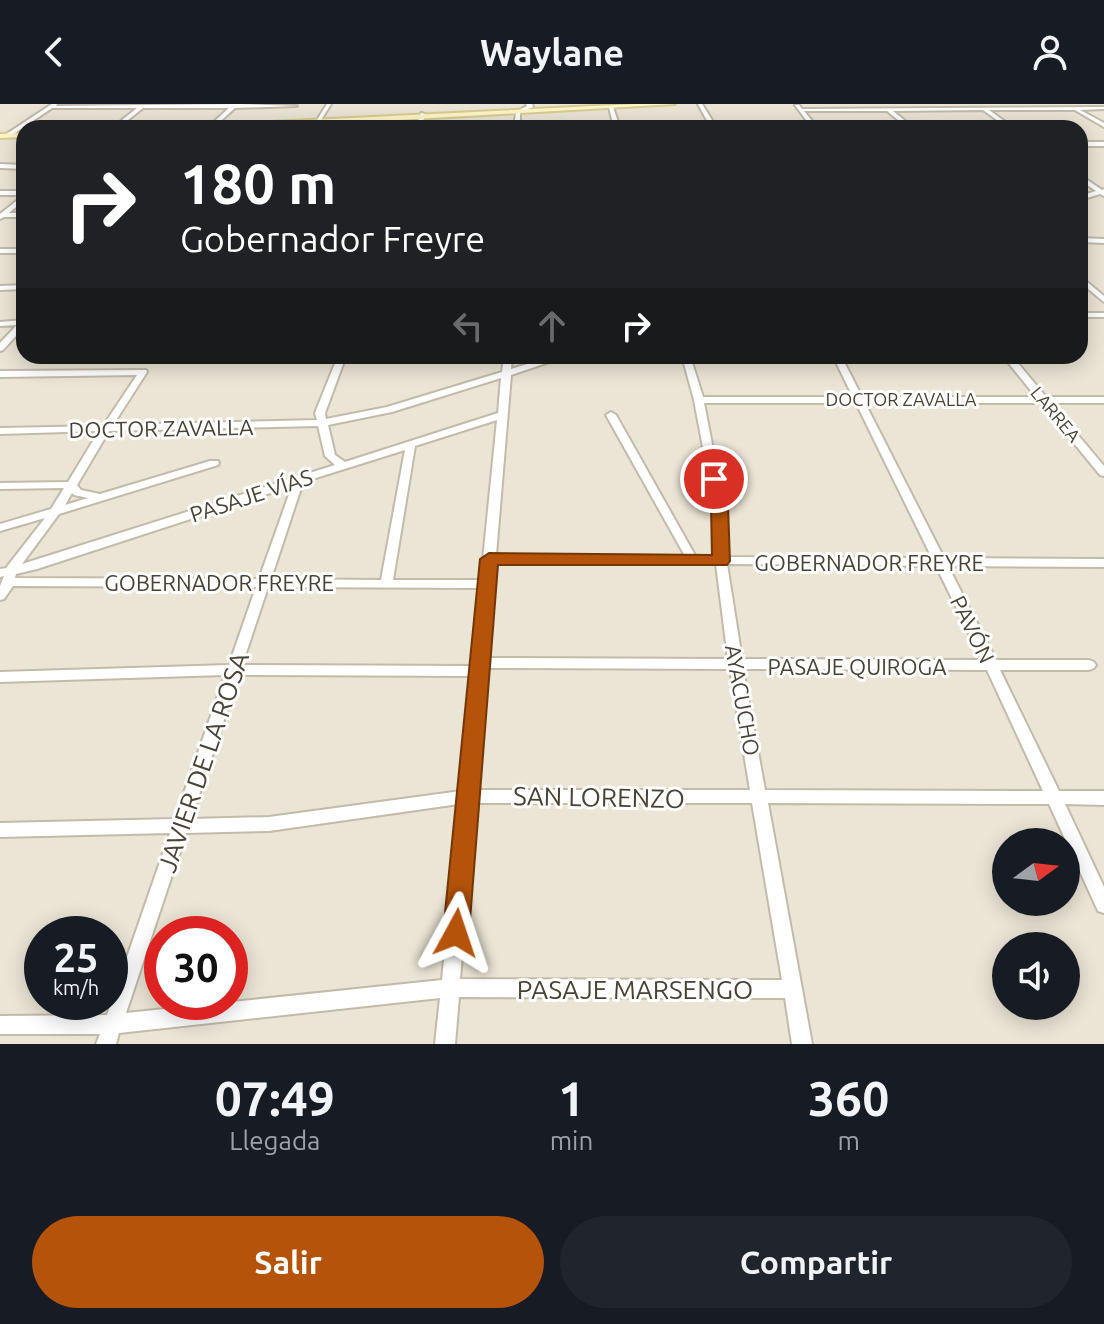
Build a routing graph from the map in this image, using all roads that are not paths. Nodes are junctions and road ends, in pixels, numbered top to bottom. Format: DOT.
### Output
graph roads {
  1 [pos="596,104"];
  2 [pos="672,104"];
  3 [pos="795,104"];
  4 [pos="883,104"];
  5 [pos="977,104"];
  6 [pos="1068,104"];
  7 [pos="53,105"];
  8 [pos="144,105"];
  9 [pos="235,105"];
  10 [pos="295,106"];
  11 [pos="530,106"];
  12 [pos="611,107"];
  13 [pos="1104,108"];
  14 [pos="889,109"];
  15 [pos="984,109"];
  16 [pos="1076,109"];
  17 [pos="800,110"];
  18 [pos="518,113"];
  19 [pos="422,116"];
  20 [pos="29,120"];
  21 [pos="125,120"];
  22 [pos="365,120"];
  23 [pos="421,120"];
  24 [pos="518,120"];
  25 [pos="615,120"];
  26 [pos="808,120"];
  27 [pos="902,120"];
  28 [pos="1000,120"];
  29 [pos="1104,125"];
  30 [pos="1088,183"];
  31 [pos="1088,186"];
  32 [pos="1092,186"];
  33 [pos="1103,192"];
  34 [pos="16,202"];
  35 [pos="1,216"];
  36 [pos="1088,285"];
  37 [pos="1104,300"];
  38 [pos="16,331"];
  39 [pos="0,348"];
  40 [pos="339,364"];
  41 [pos="508,364"];
  42 [pos="537,364"];
  43 [pos="688,364"];
  44 [pos="841,364"];
  45 [pos="1014,364"];
  46 [pos="507,373"];
  47 [pos="0,374"];
  48 [pos="858,398"];
  49 [pos="699,400"];
  50 [pos="1044,400"];
  51 [pos="1104,400"];
  52 [pos="502,415"];
  53 [pos="611,415"];
  54 [pos="321,423"];
  55 [pos="106,429"];
  56 [pos="0,431"];
  57 [pos="411,443"];
  58 [pos="214,463"];
  59 [pos="343,466"];
  60 [pos="1104,473"];
  61 [pos="299,480"];
  62 [pos="71,485"];
  63 [pos="0,486"];
  64 [pos="103,497"];
  65 [pos="52,512"];
  66 [pos="0,528"];
  67 [pos="489,559"];
  68 [pos="692,559"];
  69 [pos="721,561"];
  70 [pos="940,563"];
  71 [pos="1104,563"];
  72 [pos="6,575"];
  73 [pos="265,582"];
  74 [pos="386,584"];
  75 [pos="487,584"];
  76 [pos="0,596"];
  77 [pos="1089,665"];
  78 [pos="736,666"];
  79 [pos="992,666"];
  80 [pos="480,667"];
  81 [pos="236,670"];
  82 [pos="0,677"];
  83 [pos="468,796"];
  84 [pos="1053,798"];
  85 [pos="1104,798"];
  86 [pos="760,799"];
  87 [pos="181,828"];
  88 [pos="0,830"];
  89 [pos="1104,905"];
  90 [pos="452,988"];
  91 [pos="792,989"];
  92 [pos="113,1024"];
  93 [pos="0,1025"];
  94 [pos="106,1044"];
  95 [pos="445,1044"];
  96 [pos="802,1044"];
  1 -- 11 [label="main road"];
  2 -- 12 [label="main road"];
  3 -- 17 [label="street"];
  4 -- 14 [label="street"];
  5 -- 15 [label="street"];
  6 -- 16 [label="street"];
  7 -- 8 [label="street"];
  7 -- 20 [label="street"];
  8 -- 9 [label="street"];
  8 -- 21 [label="street"];
  9 -- 10 [label="street"];
  11 -- 18 [label="street"];
  11 -- 19 [label="main road"];
  12 -- 18 [label="main road"];
  12 -- 25 [label="street"];
  13 -- 16 [label="street"];
  14 -- 15 [label="street"];
  14 -- 17 [label="street"];
  14 -- 27 [label="street"];
  15 -- 16 [label="street"];
  15 -- 28 [label="street"];
  16 -- 29 [label="street"];
  17 -- 26 [label="street"];
  18 -- 19 [label="main road"];
  18 -- 24 [label="street"];
  19 -- 22 [label="main road"];
  19 -- 23 [label="street"];
  30 -- 32 [label="street"];
  31 -- 32 [label="street"];
  32 -- 33 [label="street"];
  34 -- 35 [label="street"];
  36 -- 37 [label="street"];
  38 -- 39 [label="street"];
  40 -- 54 [label="street"];
  41 -- 46 [label="street"];
  42 -- 46 [label="street"];
  43 -- 49 [label="street, AYACUCHO"];
  44 -- 48 [label="street, PAVÓN"];
  45 -- 50 [label="street, LARREA"];
  46 -- 52 [label="street"];
  46 -- 54 [label="street"];
  47 -- 55 [label="street"];
  48 -- 49 [label="street, DOCTOR ZAVALLA"];
  48 -- 50 [label="street, DOCTOR ZAVALLA"];
  48 -- 70 [label="street, PAVÓN"];
  49 -- 69 [label="street, AYACUCHO"];
  50 -- 51 [label="street, DOCTOR ZAVALLA"];
  50 -- 60 [label="street, LARREA"];
  52 -- 57 [label="street, PASAJE VÍAS"];
  52 -- 67 [label="street"];
  53 -- 68 [label="street"];
  54 -- 55 [label="street, DOCTOR ZAVALLA"];
  54 -- 59 [label="street"];
  55 -- 56 [label="street, DOCTOR ZAVALLA"];
  55 -- 62 [label="street"];
  57 -- 59 [label="street, PASAJE VÍAS"];
  57 -- 74 [label="street"];
  58 -- 64 [label="street, PASAJE VÍAS"];
  59 -- 61 [label="street, PASAJE VÍAS"];
  61 -- 72 [label="street, PASAJE VÍAS"];
  61 -- 73 [label="street, JAVIER DE LA ROSA"];
  62 -- 63 [label="street"];
  62 -- 64 [label="street"];
  62 -- 65 [label="street"];
  64 -- 65 [label="street, PASAJE VÍAS"];
  65 -- 66 [label="street, PASAJE VÍAS"];
  65 -- 72 [label="street"];
  67 -- 68 [label="street, GOBERNADOR FREYRE"];
  67 -- 75 [label="street"];
  68 -- 69 [label="street, GOBERNADOR FREYRE"];
  69 -- 70 [label="street, GOBERNADOR FREYRE"];
  69 -- 78 [label="street, AYACUCHO"];
  70 -- 71 [label="street, GOBERNADOR FREYRE"];
  70 -- 79 [label="street, PAVÓN"];
  72 -- 73 [label="street, GOBERNADOR FREYRE"];
  72 -- 76 [label="street"];
  73 -- 74 [label="street, GOBERNADOR FREYRE"];
  73 -- 81 [label="street, JAVIER DE LA ROSA"];
  74 -- 75 [label="street, GOBERNADOR FREYRE"];
  75 -- 80 [label="street"];
  77 -- 79 [label="street, PASAJE QUIROGA"];
  78 -- 79 [label="street, PASAJE QUIROGA"];
  78 -- 80 [label="street, PASAJE QUIROGA"];
  78 -- 86 [label="street, AYACUCHO"];
  79 -- 84 [label="street, PAVÓN"];
  80 -- 81 [label="street, PASAJE QUIROGA"];
  80 -- 83 [label="street"];
  81 -- 82 [label="street, PASAJE QUIROGA"];
  81 -- 87 [label="street, JAVIER DE LA ROSA"];
  83 -- 86 [label="street, SAN LORENZO"];
  83 -- 87 [label="street, SAN LORENZO"];
  83 -- 90 [label="street"];
  84 -- 85 [label="street, SAN LORENZO"];
  84 -- 86 [label="street, SAN LORENZO"];
  84 -- 89 [label="street, PAVÓN"];
  86 -- 91 [label="street, AYACUCHO"];
  87 -- 88 [label="street, SAN LORENZO"];
  87 -- 92 [label="street, JAVIER DE LA ROSA"];
  90 -- 91 [label="street, PASAJE MARSENGO"];
  90 -- 92 [label="street, PASAJE MARSENGO"];
  90 -- 95 [label="street"];
  91 -- 96 [label="street, AYACUCHO"];
  92 -- 93 [label="street, PASAJE MARSENGO"];
  92 -- 94 [label="street, JAVIER DE LA ROSA"];
}
